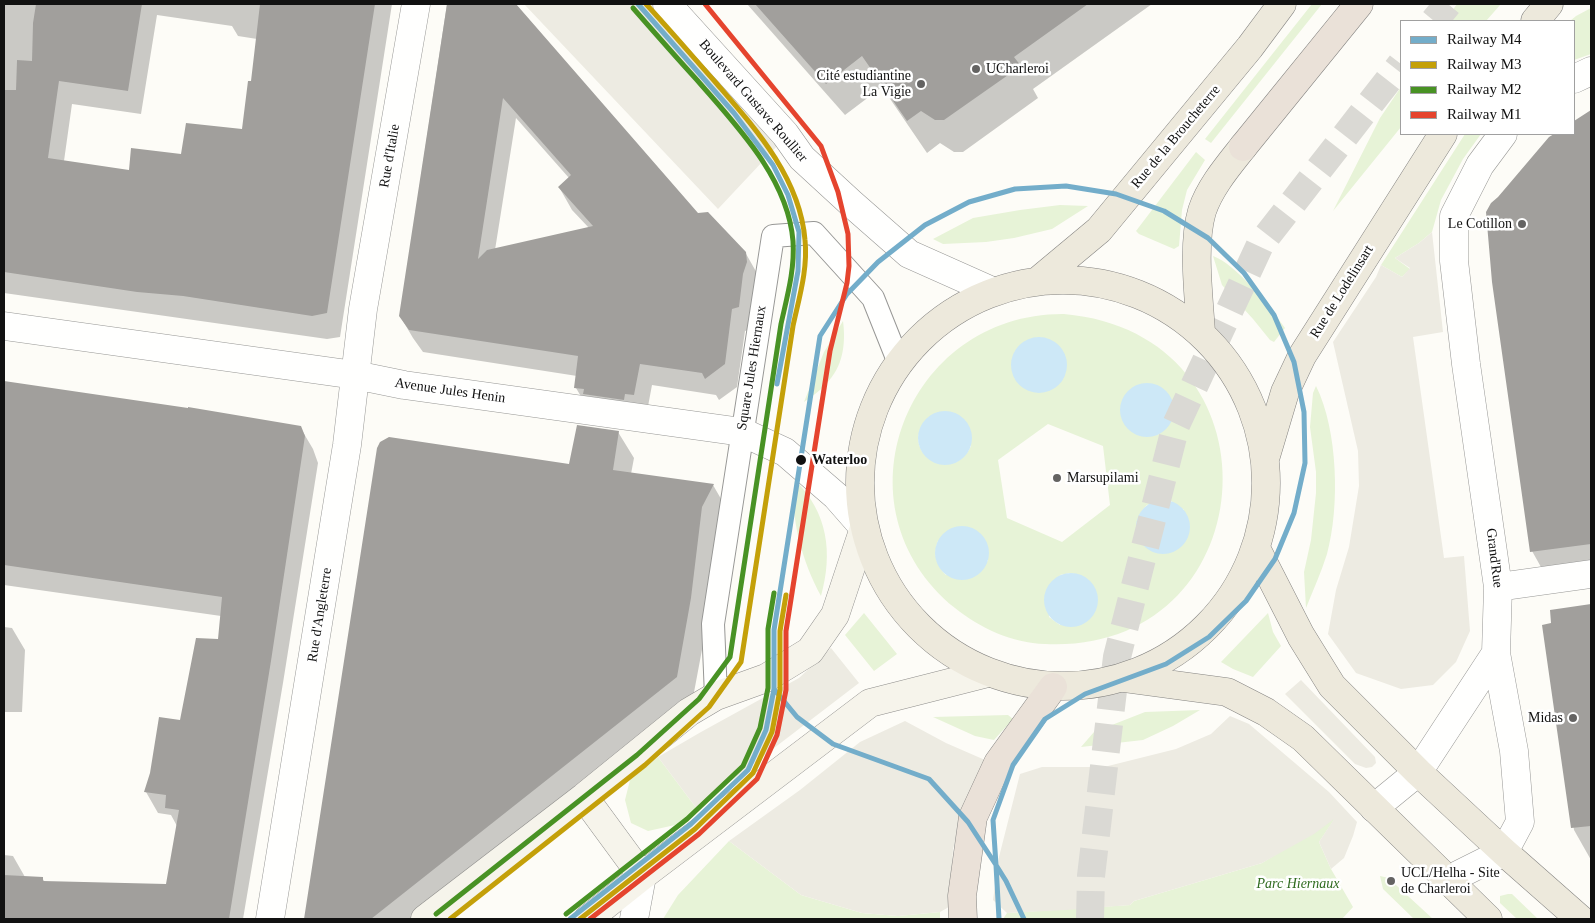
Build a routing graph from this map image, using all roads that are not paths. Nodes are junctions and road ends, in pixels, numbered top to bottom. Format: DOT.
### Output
graph roads {
  1 [pos="416,4"];
  2 [pos="667,4"];
  3 [pos="1282,4"];
  4 [pos="1359,4"];
  5 [pos="1549,4"];
  6 [pos="1536,20"];
  7 [pos="1591,71"];
  8 [pos="1575,79"];
  9 [pos="1442,135"];
  10 [pos="1502,135"];
  11 [pos="1243,147"];
  12 [pos="1039,280"];
  13 [pos="992,291"];
  14 [pos="363,309"];
  15 [pos="4,326"];
  16 [pos="1201,333"];
  17 [pos="899,362"];
  18 [pos="355,375"];
  19 [pos="742,432"];
  20 [pos="1265,460"];
  21 [pos="864,528"];
  22 [pos="1256,548"];
  23 [pos="1591,574"];
  24 [pos="1498,588"];
  25 [pos="1496,653"];
  26 [pos="988,672"];
  27 [pos="1123,678"];
  28 [pos="1053,687"];
  29 [pos="716,696"];
  30 [pos="1418,772"];
  31 [pos="584,797"];
  32 [pos="1374,808"];
  33 [pos="1504,852"];
  34 [pos="642,876"];
  35 [pos="1448,880"];
  36 [pos="270,919"];
  37 [pos="425,919"];
  38 [pos="588,919"];
  39 [pos="634,919"];
  40 [pos="963,919"];
  41 [pos="1488,919"];
  42 [pos="1580,919"];
  1 -- 14 [label="street, Rue d'Italie"];
  2 -- 13 [label="street, Boulevard Gustave Roullier"];
  3 -- 12 [label="main road, Rue de la Broucheterre"];
  4 -- 11 [label="highway"];
  5 -- 6 [label="main road"];
  7 -- 8 [label="street"];
  9 -- 20 [label="main road, Rue de Lodelinsart"];
  10 -- 24 [label="street, Grand'Rue"];
  11 -- 16 [label="main road"];
  12 -- 13 [label="main road"];
  12 -- 16 [label="main road"];
  13 -- 17 [label="main road"];
  14 -- 18 [label="street, Rue d'Angleterre"];
  15 -- 18 [label="street, Avenue Jules Henin"];
  16 -- 20 [label="main road"];
  17 -- 19 [label="lane, Square Jules Hiernaux"];
  17 -- 21 [label="main road"];
  18 -- 19 [label="street, Avenue Jules Henin"];
  18 -- 36 [label="street, Rue d'Angleterre"];
  19 -- 21 [label="street, Avenue Jules Henin"];
  19 -- 29 [label="lane, Square Jules Hiernaux"];
  20 -- 22 [label="main road"];
  21 -- 26 [label="main road"];
  21 -- 29 [label="main road"];
  22 -- 27 [label="main road"];
  22 -- 30 [label="main road"];
  23 -- 24 [label="street"];
  24 -- 25 [label="street, Grand'Rue"];
  25 -- 30 [label="street"];
  25 -- 33 [label="street, Grand'Rue"];
  26 -- 28 [label="main road"];
  26 -- 34 [label="main road"];
  27 -- 28 [label="main road"];
  27 -- 32 [label="main road"];
  28 -- 40 [label="highway"];
  29 -- 31 [label="main road"];
  30 -- 32 [label="street"];
  30 -- 33 [label="main road"];
  31 -- 34 [label="main road"];
  31 -- 37 [label="main road"];
  32 -- 35 [label="main road"];
  33 -- 35 [label="street"];
  33 -- 42 [label="main road"];
  34 -- 38 [label="main road"];
  34 -- 39 [label="street"];
  35 -- 41 [label="main road"];
}
